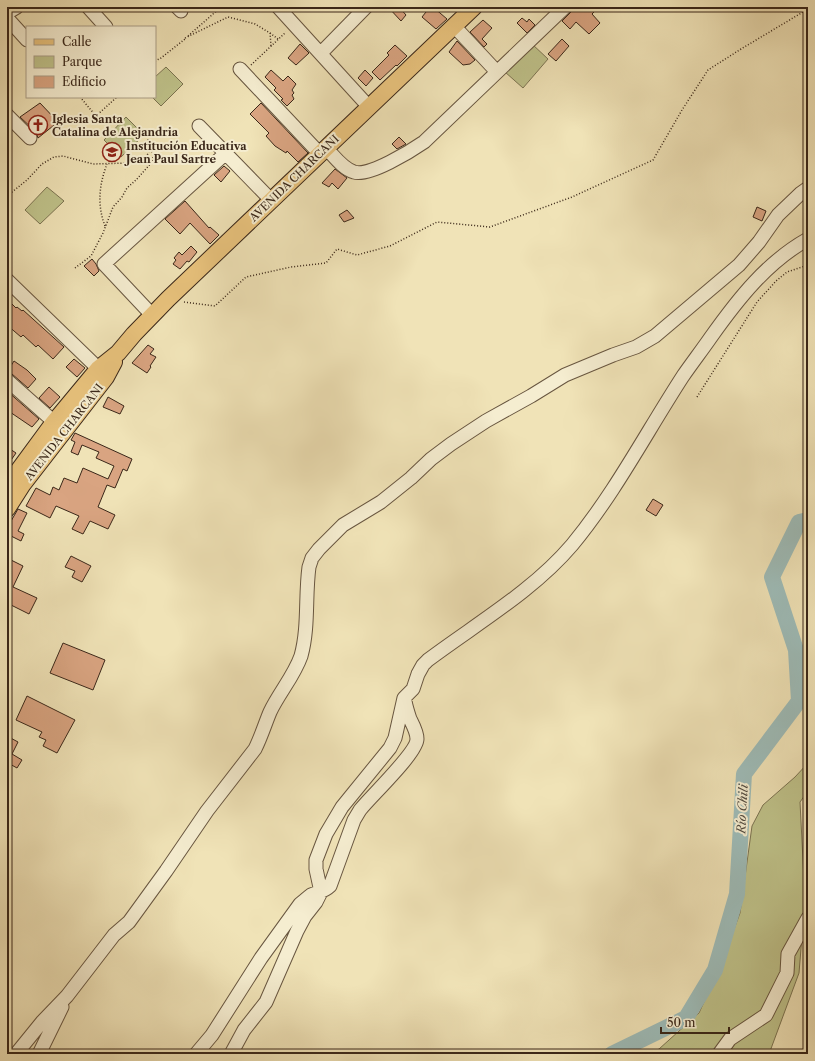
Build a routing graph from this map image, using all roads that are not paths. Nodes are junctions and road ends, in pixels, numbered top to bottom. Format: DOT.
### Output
graph roads {
  1 [pos="17,7"];
  2 [pos="88,7"];
  3 [pos="278,7"];
  4 [pos="366,7"];
  5 [pos="474,7"];
  6 [pos="565,7"];
  7 [pos="7,13"];
  8 [pos="7,18"];
  9 [pos="105,26"];
  10 [pos="454,26"];
  11 [pos="26,39"];
  12 [pos="321,53"];
  13 [pos="241,71"];
  14 [pos="497,72"];
  15 [pos="369,107"];
  16 [pos="7,115"];
  17 [pos="199,126"];
  18 [pos="30,138"];
  19 [pos="323,151"];
  20 [pos="226,153"];
  21 [pos="808,188"];
  22 [pos="271,200"];
  23 [pos="808,239"];
  24 [pos="7,280"];
  25 [pos="152,316"];
  26 [pos="102,373"];
  27 [pos="7,380"];
  28 [pos="59,426"];
  29 [pos="12,479"];
  30 [pos="7,509"];
  31 [pos="404,698"];
  32 [pos="321,892"];
  33 [pos="808,918"];
  34 [pos="67,996"];
  35 [pos="16,1054"];
  36 [pos="39,1054"];
  37 [pos="196,1054"];
  38 [pos="231,1054"];
  39 [pos="720,1054"];
  1 -- 7 [label="street"];
  2 -- 9 [label="street"];
  3 -- 12 [label="street"];
  4 -- 12 [label="street"];
  5 -- 10 [label="main road, AVENIDA CHARCANI"];
  6 -- 14 [label="street"];
  8 -- 11 [label="street"];
  10 -- 14 [label="street"];
  10 -- 15 [label="main road, AVENIDA CHARCANI"];
  12 -- 15 [label="street"];
  13 -- 19 [label="street"];
  14 -- 19 [label="street"];
  15 -- 19 [label="main road, AVENIDA CHARCANI"];
  16 -- 18 [label="street"];
  17 -- 20 [label="street"];
  19 -- 22 [label="main road, AVENIDA CHARCANI"];
  20 -- 22 [label="street"];
  20 -- 25 [label="street"];
  21 -- 34 [label="street"];
  22 -- 25 [label="main road, AVENIDA CHARCANI"];
  23 -- 31 [label="street"];
  24 -- 26 [label="street"];
  25 -- 26 [label="main road, AVENIDA CHARCANI"];
  26 -- 28 [label="main road, AVENIDA CHARCANI"];
  27 -- 28 [label="street"];
  28 -- 29 [label="main road, AVENIDA CHARCANI"];
  29 -- 30 [label="main road, AVENIDA CHARCANI"];
  31 -- 32 [label="street"];
  31 -- 32 [label="street"];
  32 -- 37 [label="street"];
  32 -- 38 [label="street"];
  33 -- 39 [label="street"];
  34 -- 35 [label="street"];
  34 -- 36 [label="street"];
}
